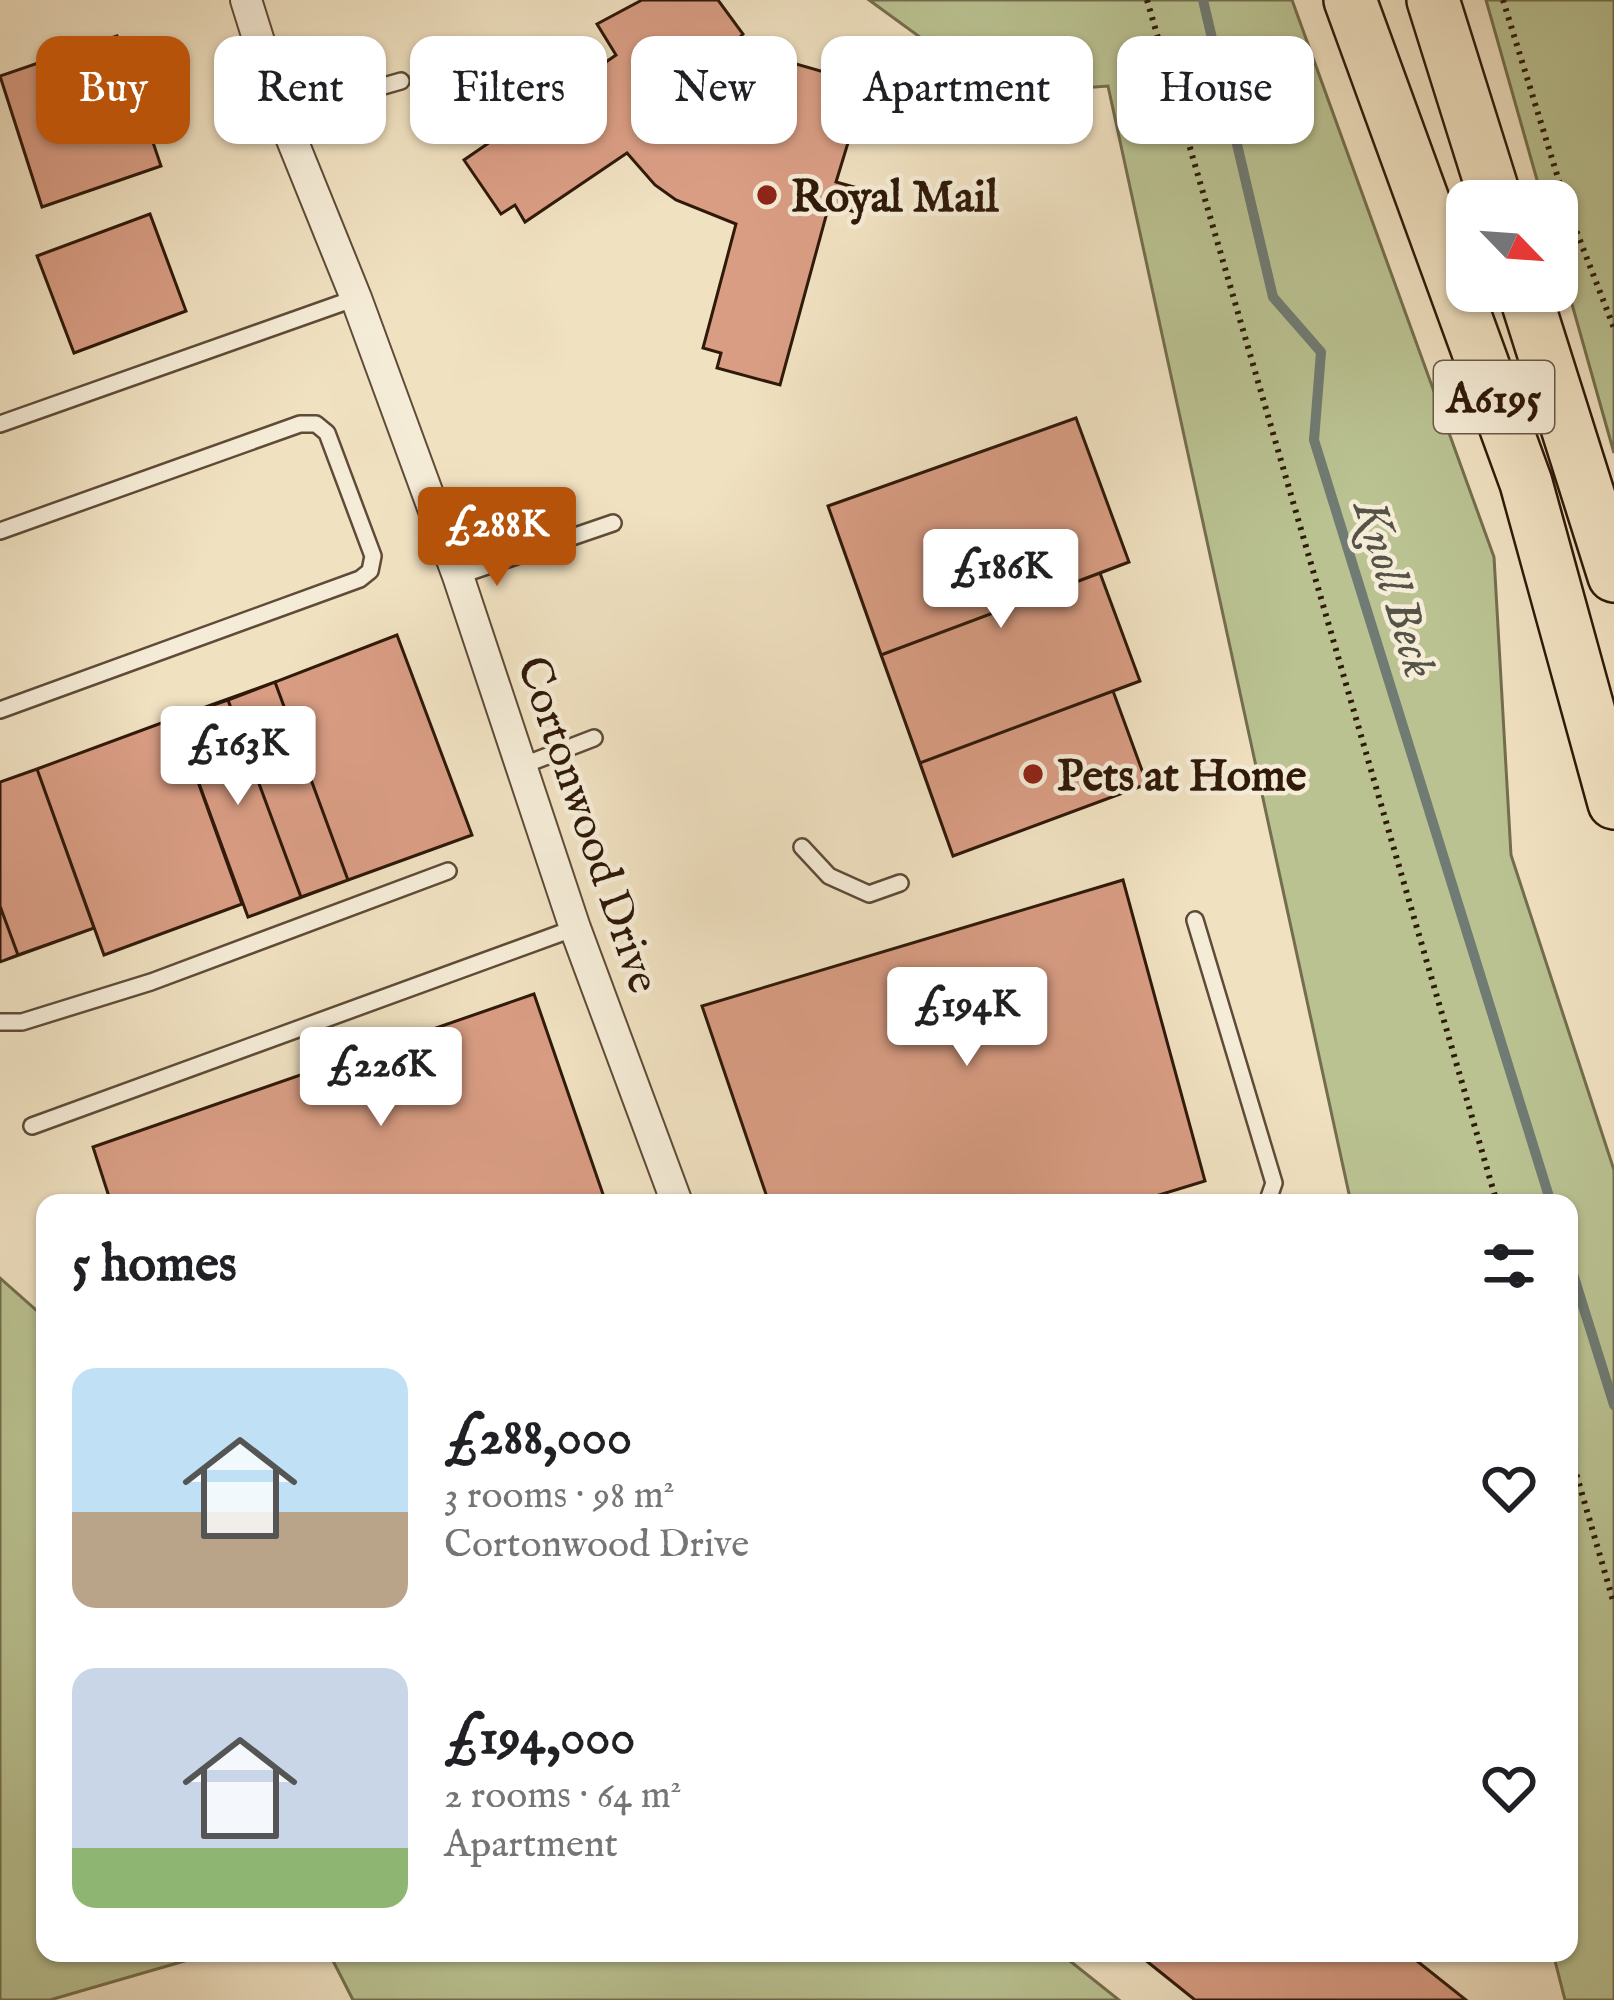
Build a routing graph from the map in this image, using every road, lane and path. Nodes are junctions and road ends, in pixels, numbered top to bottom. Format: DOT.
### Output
graph roads {
  1 [pos="246,0"];
  2 [pos="1147,0"];
  3 [pos="1350,0"];
  4 [pos="1433,0"];
  5 [pos="1503,0"];
  6 [pos="257,36"];
  7 [pos="401,81"];
  8 [pos="386,85"];
  9 [pos="294,144"];
  10 [pos="1489,180"];
  11 [pos="356,298"];
  12 [pos="1531,312"];
  13 [pos="1614,328"];
  14 [pos="0,424"];
  15 [pos="613,523"];
  16 [pos="0,531"];
  17 [pos="458,575"];
  18 [pos="1614,577"];
  19 [pos="0,710"];
  20 [pos="594,738"];
  21 [pos="524,765"];
  22 [pos="1614,802"];
  23 [pos="802,847"];
  24 [pos="448,871"];
  25 [pos="900,884"];
  26 [pos="1195,920"];
  27 [pos="575,928"];
  28 [pos="0,1022"];
  29 [pos="32,1126"];
  30 [pos="673,1194"];
  31 [pos="1270,1194"];
  32 [pos="1494,1194"];
  33 [pos="1578,1480"];
  34 [pos="1614,1604"];
  1 -- 6 [label="street, Cortonwood Drive"];
  2 -- 32 [label="path"];
  3 -- 22 [label="highway, A6195"];
  4 -- 10 [label="highway"];
  5 -- 13 [label="path"];
  7 -- 8 [label="lane"];
  9 -- 11 [label="street, Cortonwood Drive"];
  11 -- 14 [label="lane"];
  11 -- 17 [label="street, Cortonwood Drive"];
  12 -- 18 [label="highway, A6195"];
  15 -- 17 [label="lane"];
  16 -- 19 [label="lane"];
  17 -- 21 [label="street, Cortonwood Drive"];
  20 -- 21 [label="lane"];
  21 -- 27 [label="street, Cortonwood Drive"];
  23 -- 25 [label="lane"];
  24 -- 28 [label="lane"];
  26 -- 31 [label="lane"];
  27 -- 29 [label="lane"];
  27 -- 30 [label="street, Cortonwood Drive"];
  33 -- 34 [label="path"];
}
